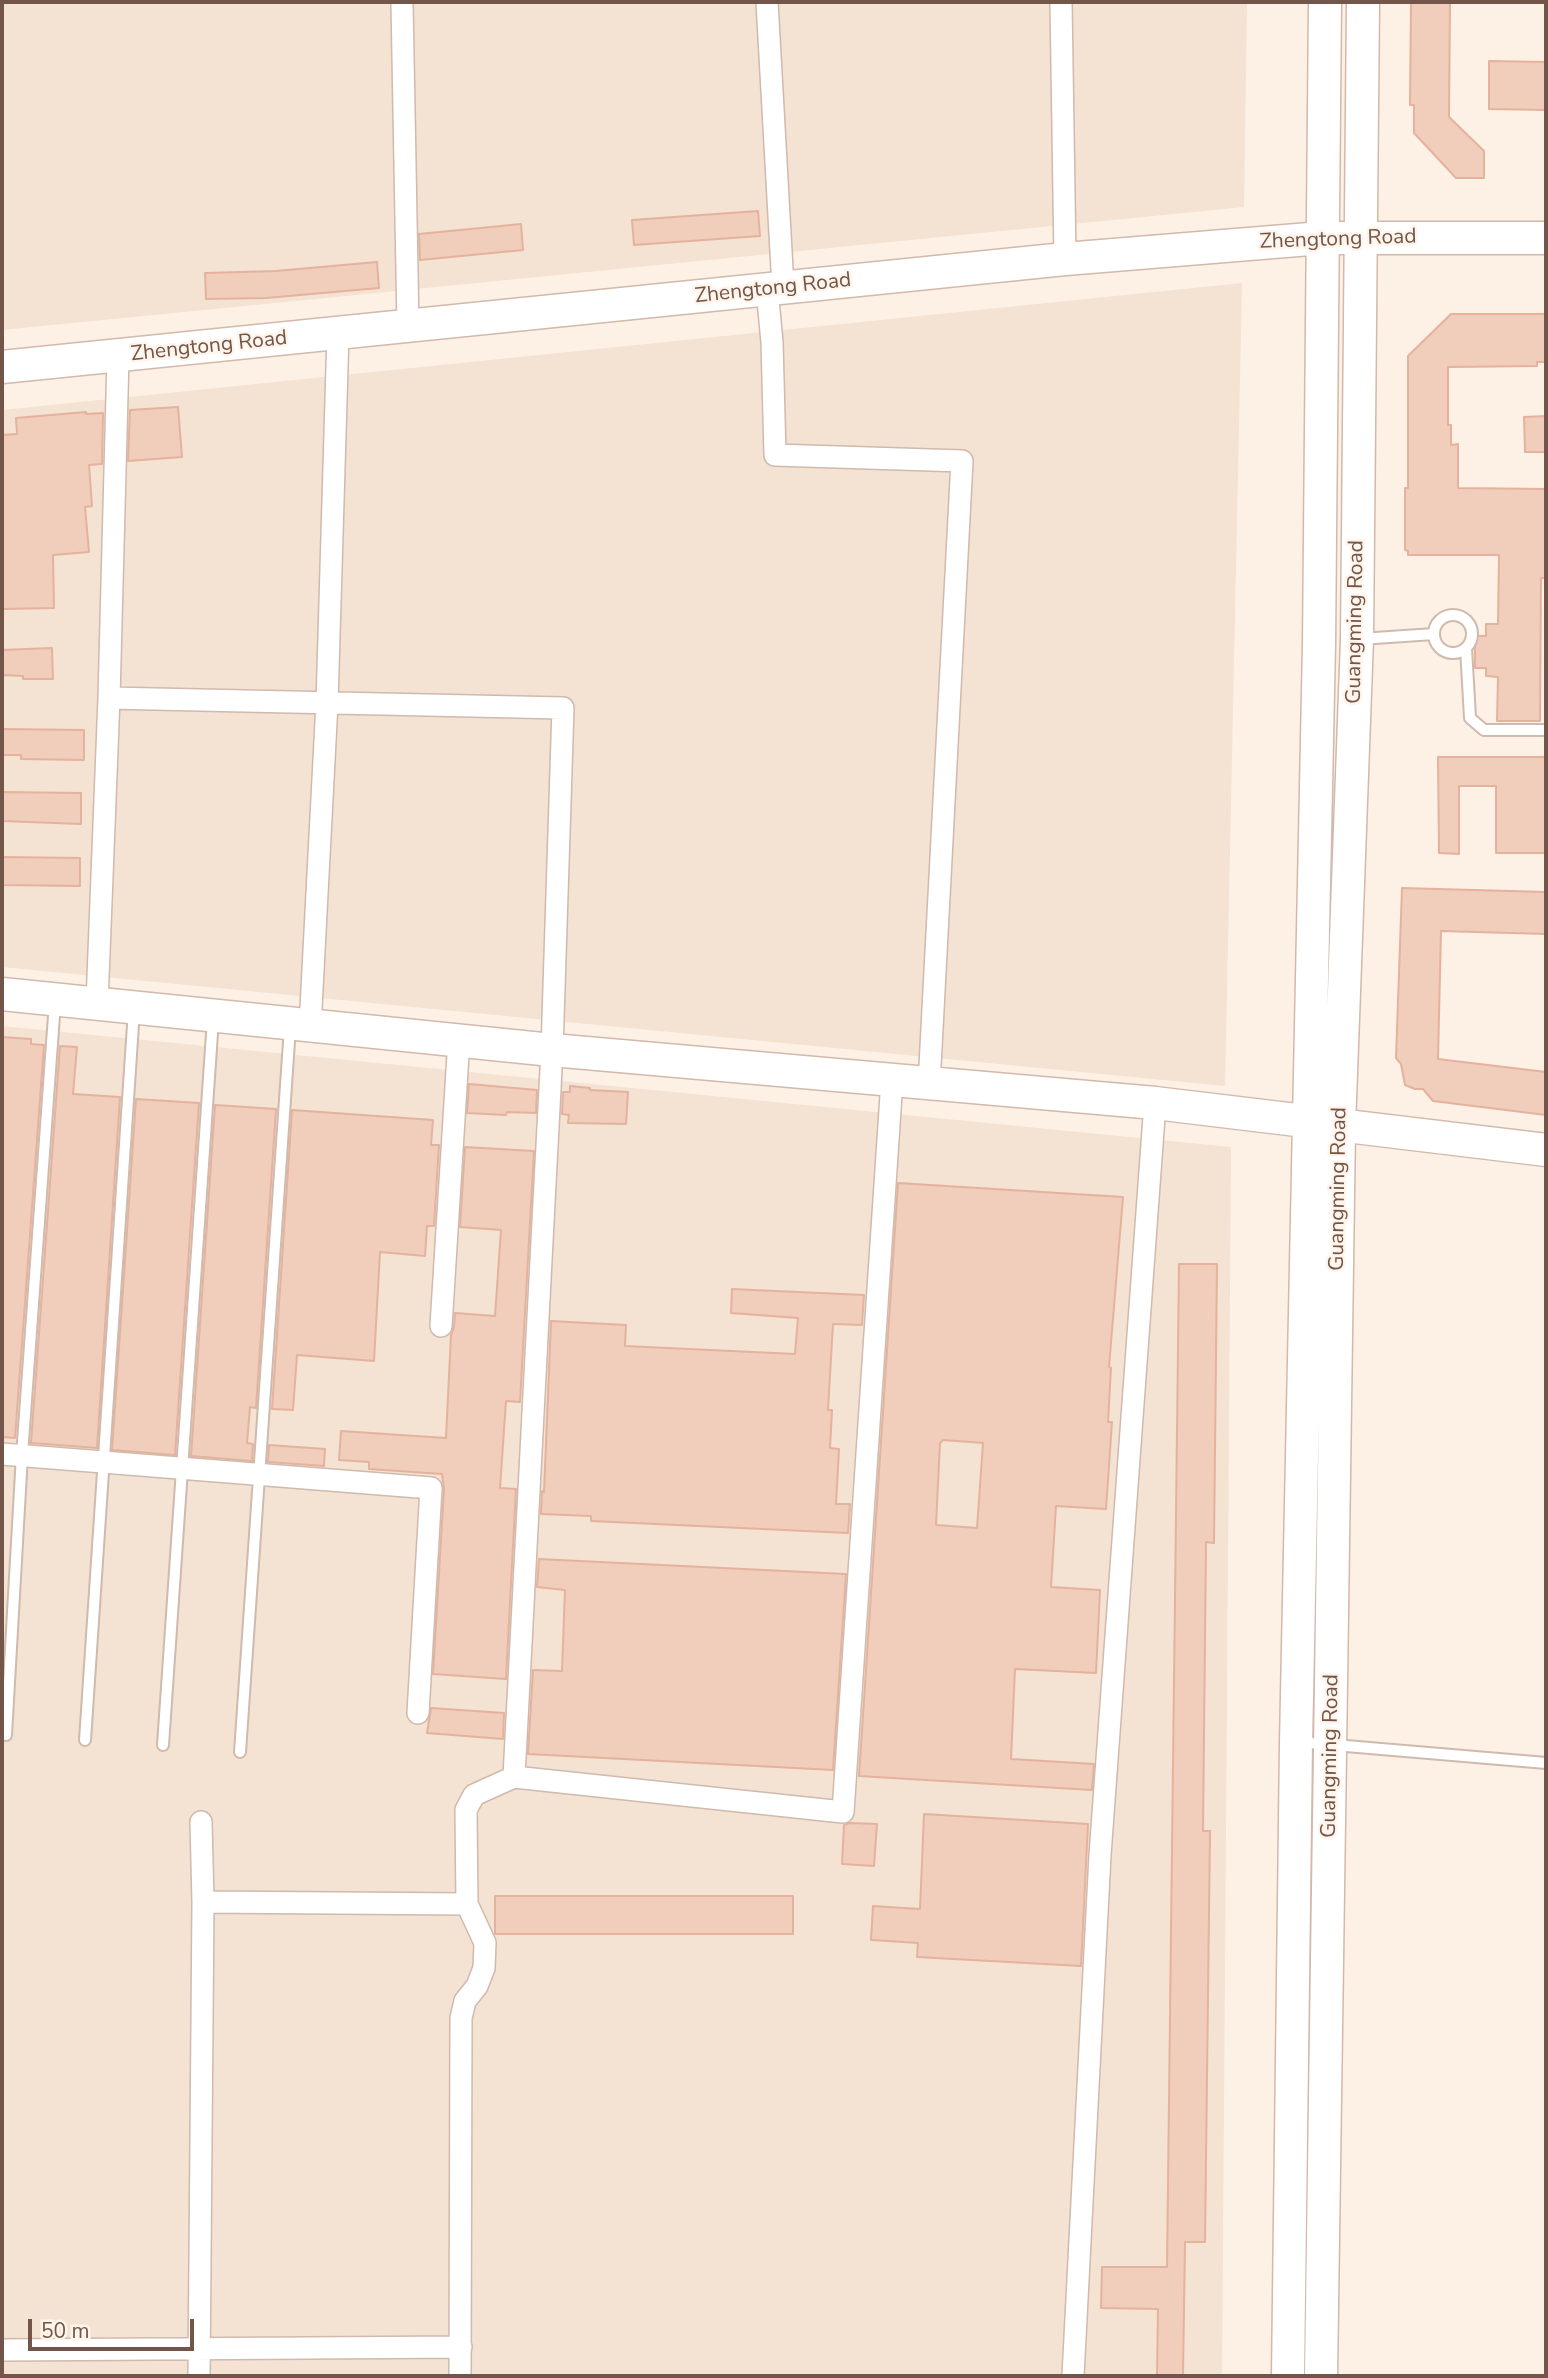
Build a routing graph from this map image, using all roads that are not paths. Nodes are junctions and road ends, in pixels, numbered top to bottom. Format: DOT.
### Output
graph roads {
  1 [pos="402,2"];
  2 [pos="766,2"];
  3 [pos="1061,2"];
  4 [pos="1325,2"];
  5 [pos="1363,2"];
  6 [pos="1361,236"];
  7 [pos="1322,237"];
  8 [pos="1546,238"];
  9 [pos="1065,259"];
  10 [pos="775,288"];
  11 [pos="408,327"];
  12 [pos="338,333"];
  13 [pos="118,357"];
  14 [pos="2,368"];
  15 [pos="1434,634"];
  16 [pos="1357,639"];
  17 [pos="1466,648"];
  18 [pos="109,698"];
  19 [pos="327,703"];
  20 [pos="1546,730"];
  21 [pos="2,994"];
  22 [pos="55,999"];
  23 [pos="97,1003"];
  24 [pos="135,1007"];
  25 [pos="213,1016"];
  26 [pos="300,1025"];
  27 [pos="459,1039"];
  28 [pos="552,1050"];
  29 [pos="892,1080"];
  30 [pos="929,1085"];
  31 [pos="1155,1103"];
  32 [pos="1309,1124"];
  33 [pos="1339,1127"];
  34 [pos="1546,1150"];
  35 [pos="441,1326"];
  36 [pos="12,1454"];
  37 [pos="104,1462"];
  38 [pos="182,1468"];
  39 [pos="259,1475"];
  40 [pos="418,1713"];
  41 [pos="6,1735"];
  42 [pos="85,1740"];
  43 [pos="1296,1742"];
  44 [pos="1331,1744"];
  45 [pos="163,1745"];
  46 [pos="240,1752"];
  47 [pos="1546,1763"];
  48 [pos="514,1777"];
  49 [pos="201,1822"];
  50 [pos="203,1902"];
  51 [pos="467,1904"];
  52 [pos="461,2347"];
  53 [pos="199,2348"];
  54 [pos="2,2350"];
  55 [pos="199,2376"];
  56 [pos="460,2376"];
  57 [pos="1073,2376"];
  58 [pos="1288,2376"];
  59 [pos="1321,2376"];
  1 -- 11 [label="street"];
  2 -- 10 [label="street"];
  3 -- 9 [label="street"];
  4 -- 7 [label="main road, Guangming Road"];
  5 -- 6 [label="main road, Guangming Road"];
  6 -- 7 [label="main road, Zhengtong Road"];
  6 -- 8 [label="main road, Zhengtong Road"];
  6 -- 16 [label="main road, Guangming Road"];
  7 -- 9 [label="main road, Zhengtong Road"];
  7 -- 32 [label="main road, Guangming Road"];
  9 -- 10 [label="main road, Zhengtong Road"];
  10 -- 11 [label="main road, Zhengtong Road"];
  10 -- 30 [label="street"];
  11 -- 12 [label="main road, Zhengtong Road"];
  12 -- 13 [label="main road, Zhengtong Road"];
  12 -- 19 [label="street"];
  13 -- 14 [label="main road, Zhengtong Road"];
  13 -- 18 [label="street"];
  15 -- 16 [label="lane"];
  15 -- 17 [label="lane"];
  15 -- 17 [label="lane"];
  16 -- 33 [label="main road, Guangming Road"];
  17 -- 20 [label="lane"];
  18 -- 19 [label="street"];
  18 -- 23 [label="street"];
  19 -- 26 [label="street"];
  19 -- 28 [label="street"];
  21 -- 22 [label="main road"];
  22 -- 23 [label="main road"];
  22 -- 36 [label="lane"];
  23 -- 24 [label="main road"];
  24 -- 25 [label="main road"];
  24 -- 37 [label="lane"];
  25 -- 26 [label="main road"];
  25 -- 38 [label="lane"];
  26 -- 27 [label="main road"];
  26 -- 39 [label="lane"];
  27 -- 28 [label="main road"];
  27 -- 35 [label="street"];
  28 -- 29 [label="main road"];
  28 -- 48 [label="street"];
  29 -- 30 [label="main road"];
  29 -- 48 [label="street"];
  30 -- 31 [label="main road"];
  31 -- 32 [label="main road"];
  31 -- 57 [label="street"];
  32 -- 33 [label="main road"];
  32 -- 43 [label="main road, Guangming Road"];
  33 -- 34 [label="main road"];
  33 -- 44 [label="main road, Guangming Road"];
  36 -- 37 [label="street"];
  36 -- 41 [label="lane"];
  37 -- 38 [label="street"];
  37 -- 42 [label="lane"];
  38 -- 39 [label="street"];
  38 -- 45 [label="lane"];
  39 -- 40 [label="street"];
  39 -- 46 [label="lane"];
  43 -- 44 [label="lane"];
  43 -- 58 [label="main road, Guangming Road"];
  44 -- 47 [label="lane"];
  44 -- 59 [label="main road, Guangming Road"];
  48 -- 51 [label="street"];
  49 -- 50 [label="street"];
  50 -- 51 [label="street"];
  50 -- 53 [label="street"];
  51 -- 52 [label="street"];
  52 -- 53 [label="street"];
  52 -- 56 [label="street"];
  53 -- 54 [label="street"];
  53 -- 55 [label="street"];
}
